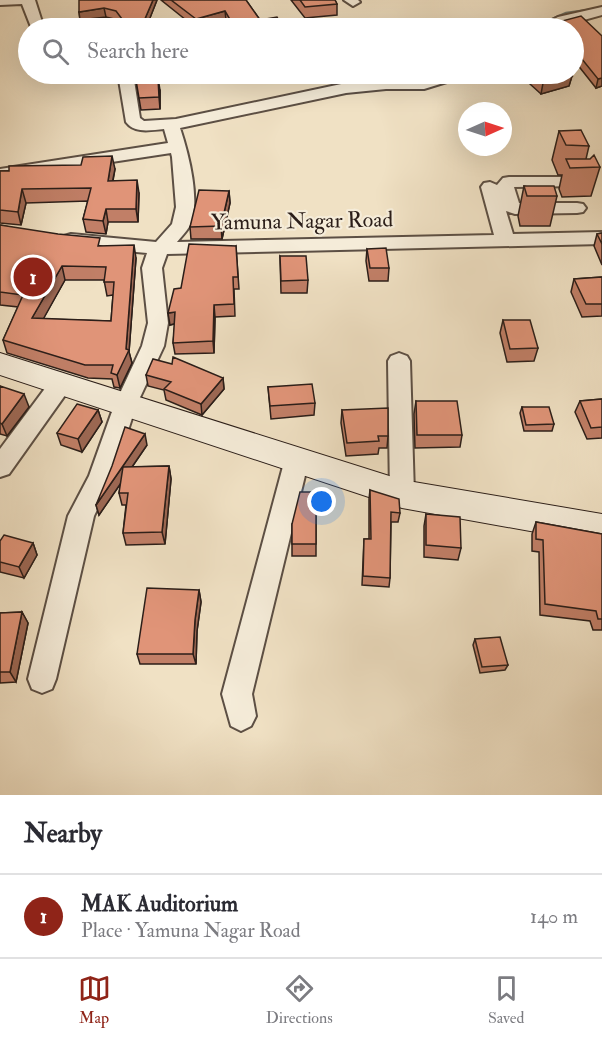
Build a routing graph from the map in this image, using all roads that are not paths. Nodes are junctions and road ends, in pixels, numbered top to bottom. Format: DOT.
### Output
graph roads {
  1 [pos="21,0"];
  2 [pos="28,0"];
  3 [pos="0,1"];
  4 [pos="602,11"];
  5 [pos="586,14"];
  6 [pos="34,18"];
  7 [pos="574,18"];
  8 [pos="602,26"];
  9 [pos="127,84"];
  10 [pos="386,84"];
  11 [pos="386,84"];
  12 [pos="424,84"];
  13 [pos="173,123"];
  14 [pos="177,147"];
  15 [pos="0,174"];
  16 [pos="576,182"];
  17 [pos="490,186"];
  18 [pos="502,205"];
  19 [pos="577,208"];
  20 [pos="51,237"];
  21 [pos="602,238"];
  22 [pos="506,240"];
  23 [pos="161,248"];
  24 [pos="399,361"];
  25 [pos="0,364"];
  26 [pos="60,385"];
  27 [pos="125,406"];
  28 [pos="297,459"];
  29 [pos="0,467"];
  30 [pos="402,494"];
  31 [pos="602,530"];
  32 [pos="42,679"];
  33 [pos="241,716"];
  1 -- 3 [label="street"];
  2 -- 6 [label="street"];
  4 -- 5 [label="street"];
  5 -- 7 [label="street"];
  5 -- 8 [label="street"];
  9 -- 13 [label="street"];
  10 -- 13 [label="street"];
  11 -- 12 [label="street"];
  13 -- 14 [label="street"];
  14 -- 15 [label="street"];
  14 -- 23 [label="street"];
  16 -- 18 [label="street"];
  17 -- 18 [label="street"];
  18 -- 19 [label="street"];
  18 -- 22 [label="street"];
  20 -- 23 [label="street, Yamuna Nagar Road"];
  21 -- 22 [label="street, Yamuna Nagar Road"];
  22 -- 23 [label="street, Yamuna Nagar Road"];
  23 -- 27 [label="street"];
  24 -- 30 [label="street"];
  25 -- 26 [label="main road"];
  26 -- 27 [label="main road"];
  26 -- 29 [label="street"];
  27 -- 28 [label="main road"];
  27 -- 32 [label="street"];
  28 -- 30 [label="main road"];
  28 -- 33 [label="street"];
  30 -- 31 [label="main road"];
}
